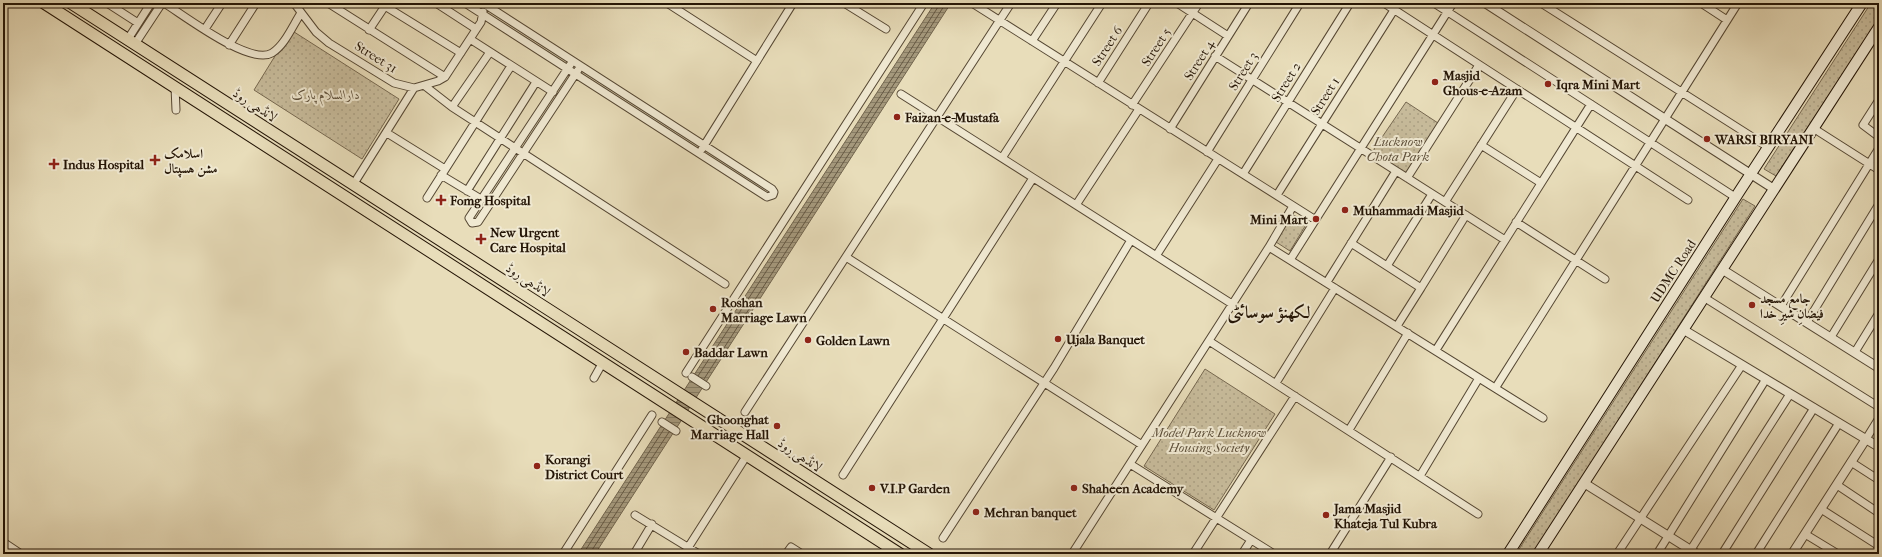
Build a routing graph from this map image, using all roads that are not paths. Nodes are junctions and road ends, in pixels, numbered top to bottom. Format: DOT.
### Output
graph roads {
  1 [pos="44,3"];
  2 [pos="71,3"];
  3 [pos="107,3"];
  4 [pos="151,3"];
  5 [pos="163,3"];
  6 [pos="222,3"];
  7 [pos="256,3"];
  8 [pos="294,3"];
  9 [pos="328,3"];
  10 [pos="436,3"];
  11 [pos="465,3"];
  12 [pos="667,3"];
  13 [pos="793,3"];
  14 [pos="844,3"];
  15 [pos="924,3"];
  16 [pos="972,3"];
  17 [pos="1011,3"];
  18 [pos="1057,3"];
  19 [pos="1102,3"];
  20 [pos="1149,3"];
  21 [pos="1177,3"];
  22 [pos="1199,3"];
  23 [pos="1249,3"];
  24 [pos="1300,3"];
  25 [pos="1350,3"];
  26 [pos="1384,3"];
  27 [pos="1434,3"];
  28 [pos="1453,3"];
  29 [pos="1485,3"];
  30 [pos="1541,3"];
  31 [pos="1701,3"];
  32 [pos="1738,3"];
  33 [pos="1862,3"];
  34 [pos="383,4"];
  35 [pos="490,5"];
  36 [pos="1394,10"];
  37 [pos="1448,11"];
  38 [pos="301,13"];
  39 [pos="1192,13"];
  40 [pos="485,16"];
  41 [pos="1727,20"];
  42 [pos="999,21"];
  43 [pos="138,23"];
  44 [pos="1879,27"];
  45 [pos="205,29"];
  46 [pos="476,29"];
  47 [pos="886,29"];
  48 [pos="370,30"];
  49 [pos="1433,35"];
  50 [pos="1228,36"];
  51 [pos="470,39"];
  52 [pos="131,42"];
  53 [pos="1032,42"];
  54 [pos="229,45"];
  55 [pos="490,52"];
  56 [pos="461,53"];
  57 [pos="1215,56"];
  58 [pos="757,61"];
  59 [pos="573,62"];
  60 [pos="1064,62"];
  61 [pos="1479,65"];
  62 [pos="511,66"];
  63 [pos="580,66"];
  64 [pos="568,69"];
  65 [pos="575,74"];
  66 [pos="445,77"];
  67 [pos="1252,80"];
  68 [pos="536,82"];
  69 [pos="1098,83"];
  70 [pos="425,86"];
  71 [pos="175,87"];
  72 [pos="414,88"];
  73 [pos="1517,89"];
  74 [pos="553,92"];
  75 [pos="1681,92"];
  76 [pos="901,94"];
  77 [pos="1879,100"];
  78 [pos="1288,102"];
  79 [pos="1591,104"];
  80 [pos="452,107"];
  81 [pos="1136,107"];
  82 [pos="176,110"];
  83 [pos="937,117"];
  84 [pos="1664,119"];
  85 [pos="475,122"];
  86 [pos="1322,124"];
  87 [pos="1576,127"];
  88 [pos="1813,128"];
  89 [pos="1170,129"];
  90 [pos="387,133"];
  91 [pos="1879,137"];
  92 [pos="500,138"];
  93 [pos="1650,142"];
  94 [pos="704,145"];
  95 [pos="1481,145"];
  96 [pos="1768,147"];
  97 [pos="515,148"];
  98 [pos="1360,148"];
  99 [pos="1879,148"];
  100 [pos="1207,152"];
  101 [pos="524,153"];
  102 [pos="699,153"];
  103 [pos="1002,158"];
  104 [pos="1218,159"];
  105 [pos="1869,164"];
  106 [pos="1635,166"];
  107 [pos="1879,170"];
  108 [pos="1396,171"];
  109 [pos="443,172"];
  110 [pos="1242,174"];
  111 [pos="1750,174"];
  112 [pos="1033,178"];
  113 [pos="1408,178"];
  114 [pos="1541,183"];
  115 [pos="353,185"];
  116 [pos="1774,189"];
  117 [pos="467,191"];
  118 [pos="1432,194"];
  119 [pos="1277,196"];
  120 [pos="1735,197"];
  121 [pos="427,198"];
  122 [pos="481,200"];
  123 [pos="1688,200"];
  124 [pos="1445,202"];
  125 [pos="1879,204"];
  126 [pos="1076,206"];
  127 [pos="1293,206"];
  128 [pos="1466,215"];
  129 [pos="1314,219"];
  130 [pos="1516,222"];
  131 [pos="1131,240"];
  132 [pos="1505,240"];
  133 [pos="1351,243"];
  134 [pos="1269,246"];
  135 [pos="1156,256"];
  136 [pos="846,257"];
  137 [pos="1879,259"];
  138 [pos="1290,260"];
  139 [pos="1576,260"];
  140 [pos="1387,266"];
  141 [pos="1723,270"];
  142 [pos="1606,279"];
  143 [pos="1327,282"];
  144 [pos="725,284"];
  145 [pos="1335,288"];
  146 [pos="1421,288"];
  147 [pos="1705,298"];
  148 [pos="1232,304"];
  149 [pos="1781,306"];
  150 [pos="1879,313"];
  151 [pos="944,318"];
  152 [pos="1807,322"];
  153 [pos="1397,326"];
  154 [pos="1684,330"];
  155 [pos="1408,333"];
  156 [pos="1831,337"];
  157 [pos="1209,340"];
  158 [pos="1436,350"];
  159 [pos="1855,352"];
  160 [pos="603,362"];
  161 [pos="1742,365"];
  162 [pos="1878,366"];
  163 [pos="594,378"];
  164 [pos="1479,378"];
  165 [pos="1766,379"];
  166 [pos="1044,382"];
  167 [pos="1276,383"];
  168 [pos="706,386"];
  169 [pos="1496,388"];
  170 [pos="1790,394"];
  171 [pos="1295,396"];
  172 [pos="1879,407"];
  173 [pos="1814,408"];
  174 [pos="745,412"];
  175 [pos="652,415"];
  176 [pos="1542,418"];
  177 [pos="1879,418"];
  178 [pos="662,422"];
  179 [pos="1839,423"];
  180 [pos="1349,430"];
  181 [pos="676,431"];
  182 [pos="1866,439"];
  183 [pos="1142,445"];
  184 [pos="1879,447"];
  185 [pos="747,455"];
  186 [pos="1391,457"];
  187 [pos="1851,462"];
  188 [pos="1130,464"];
  189 [pos="843,475"];
  190 [pos="1420,476"];
  191 [pos="1879,480"];
  192 [pos="1584,483"];
  193 [pos="1837,485"];
  194 [pos="1821,509"];
  195 [pos="1879,513"];
  196 [pos="1478,514"];
  197 [pos="634,515"];
  198 [pos="1216,518"];
  199 [pos="1640,518"];
  200 [pos="652,524"];
  201 [pos="1805,534"];
  202 [pos="1668,536"];
  203 [pos="943,538"];
  204 [pos="1251,540"];
  205 [pos="3,542"];
  206 [pos="1879,546"];
  207 [pos="688,547"];
  208 [pos="1692,553"];
  209 [pos="21,554"];
  210 [pos="563,554"];
  211 [pos="634,554"];
  212 [pos="684,554"];
  213 [pos="699,554"];
  214 [pos="786,554"];
  215 [pos="802,554"];
  216 [pos="899,554"];
  217 [pos="929,554"];
  218 [pos="1072,554"];
  219 [pos="1193,554"];
  220 [pos="1242,554"];
  221 [pos="1274,554"];
  222 [pos="1330,554"];
  223 [pos="1508,554"];
  224 [pos="1538,554"];
  225 [pos="1617,554"];
  226 [pos="1657,554"];
  227 [pos="1722,554"];
  228 [pos="1756,554"];
  229 [pos="1792,554"];
  230 [pos="1838,554"];
  1 -- 71 [label="main road"];
  2 -- 52 [label="main road, لانڈھی روڈ"];
  3 -- 43 [label="street"];
  4 -- 43 [label="street"];
  5 -- 45 [label="street"];
  5 -- 52 [label="street"];
  6 -- 45 [label="street"];
  7 -- 54 [label="street"];
  8 -- 38 [label="street, Street 31"];
  9 -- 48 [label="street"];
  10 -- 46 [label="street"];
  11 -- 40 [label="street"];
  12 -- 58 [label="street"];
  13 -- 58 [label="street"];
  14 -- 47 [label="street"];
  15 -- 168 [label="street"];
  16 -- 42 [label="street"];
  17 -- 42 [label="street"];
  18 -- 53 [label="street"];
  19 -- 60 [label="street"];
  20 -- 69 [label="street, Street 6"];
  21 -- 39 [label="street"];
  22 -- 39 [label="street, Street 5"];
  23 -- 50 [label="street, Street 4"];
  24 -- 67 [label="street, Street 3"];
  25 -- 78 [label="street, Street 2"];
  26 -- 36 [label="street"];
  27 -- 37 [label="street"];
  28 -- 37 [label="street"];
  29 -- 84 [label="street"];
  30 -- 75 [label="street"];
  31 -- 41 [label="street"];
  32 -- 41 [label="street"];
  33 -- 96 [label="main road, UDMC Road"];
  34 -- 48 [label="street"];
  34 -- 56 [label="street"];
  35 -- 40 [label="street"];
  35 -- 59 [label="street"];
  36 -- 49 [label="street"];
  36 -- 86 [label="street, Street 1"];
  37 -- 49 [label="street"];
  37 -- 79 [label="street"];
  38 -- 54 [label="street"];
  38 -- 72 [label="street, Street 31"];
  39 -- 50 [label="street"];
  39 -- 81 [label="street, Street 5"];
  40 -- 46 [label="street"];
  40 -- 64 [label="street"];
  41 -- 75 [label="street"];
  42 -- 53 [label="street"];
  42 -- 83 [label="street"];
  43 -- 52 [label="street"];
  44 -- 88 [label="main road"];
  45 -- 54 [label="street"];
  46 -- 51 [label="street"];
  48 -- 66 [label="street"];
  49 -- 61 [label="street"];
  49 -- 98 [label="street"];
  50 -- 57 [label="street, Street 4"];
  51 -- 55 [label="street"];
  51 -- 56 [label="street"];
  52 -- 115 [label="main road, لانڈھی روڈ"];
  53 -- 60 [label="street"];
  55 -- 62 [label="street"];
  55 -- 80 [label="street"];
  56 -- 66 [label="street"];
  57 -- 67 [label="street"];
  57 -- 89 [label="street, Street 4"];
  58 -- 94 [label="street"];
  59 -- 63 [label="street"];
  59 -- 64 [label="street"];
  60 -- 69 [label="street"];
  60 -- 103 [label="street"];
  61 -- 73 [label="street"];
  61 -- 113 [label="street"];
  62 -- 68 [label="street"];
  62 -- 85 [label="street"];
  63 -- 65 [label="street"];
  63 -- 94 [label="street"];
  64 -- 65 [label="street"];
  64 -- 74 [label="street"];
  65 -- 101 [label="street"];
  65 -- 102 [label="street"];
  66 -- 70 [label="street, Street 31"];
  67 -- 78 [label="street"];
  67 -- 100 [label="street, Street 3"];
  68 -- 74 [label="street"];
  68 -- 92 [label="street"];
  69 -- 81 [label="street"];
  70 -- 72 [label="street, Street 31"];
  70 -- 80 [label="street"];
  71 -- 82 [label="street"];
  71 -- 160 [label="main road"];
  72 -- 90 [label="street"];
  73 -- 87 [label="street"];
  73 -- 95 [label="street"];
  74 -- 97 [label="street"];
  75 -- 84 [label="street"];
  75 -- 96 [label="street"];
  76 -- 83 [label="street"];
  77 -- 91 [label="street"];
  78 -- 86 [label="street"];
  78 -- 110 [label="street, Street 2"];
  79 -- 87 [label="street"];
  79 -- 93 [label="street"];
  80 -- 85 [label="street"];
  81 -- 89 [label="street"];
  81 -- 126 [label="street, Street 5"];
  83 -- 103 [label="street"];
  83 -- 136 [label="street"];
  84 -- 93 [label="street"];
  84 -- 111 [label="street"];
  85 -- 92 [label="street"];
  85 -- 109 [label="street"];
  86 -- 98 [label="street"];
  86 -- 119 [label="street, Street 1"];
  87 -- 106 [label="street"];
  87 -- 114 [label="street"];
  88 -- 105 [label="street"];
  88 -- 116 [label="main road"];
  89 -- 100 [label="street"];
  90 -- 109 [label="street"];
  90 -- 115 [label="street"];
  92 -- 97 [label="street"];
  92 -- 117 [label="street"];
  93 -- 106 [label="street"];
  93 -- 120 [label="street"];
  94 -- 102 [label="street"];
  94 -- 102 [label="street"];
  95 -- 114 [label="street"];
  95 -- 124 [label="street"];
  96 -- 111 [label="main road, UDMC Road"];
  97 -- 101 [label="street"];
  97 -- 122 [label="street"];
  98 -- 108 [label="street"];
  98 -- 129 [label="street"];
  99 -- 105 [label="street"];
  100 -- 104 [label="street"];
  101 -- 122 [label="street"];
  101 -- 144 [label="street"];
  103 -- 112 [label="street"];
  104 -- 110 [label="street"];
  104 -- 135 [label="street"];
  105 -- 107 [label="street"];
  105 -- 149 [label="street"];
  106 -- 123 [label="street"];
  106 -- 139 [label="street"];
  108 -- 113 [label="street"];
  108 -- 133 [label="street"];
  109 -- 117 [label="street"];
  109 -- 121 [label="street"];
  110 -- 119 [label="street"];
  111 -- 116 [label="street"];
  111 -- 120 [label="main road, UDMC Road"];
  112 -- 126 [label="street"];
  112 -- 151 [label="street"];
  113 -- 118 [label="street"];
  114 -- 130 [label="street"];
  115 -- 217 [label="main road, لانڈھی روڈ"];
  116 -- 141 [label="main road"];
  117 -- 122 [label="street"];
  118 -- 124 [label="street"];
  118 -- 140 [label="street"];
  119 -- 127 [label="street"];
  120 -- 223 [label="main road, UDMC Road"];
  124 -- 128 [label="street"];
  125 -- 152 [label="street"];
  126 -- 131 [label="street"];
  127 -- 129 [label="street"];
  127 -- 134 [label="street"];
  128 -- 132 [label="street"];
  128 -- 146 [label="street"];
  129 -- 138 [label="street"];
  130 -- 132 [label="street"];
  130 -- 139 [label="street"];
  131 -- 135 [label="street"];
  131 -- 166 [label="street"];
  132 -- 158 [label="street"];
  133 -- 140 [label="street"];
  133 -- 143 [label="street"];
  134 -- 138 [label="street"];
  134 -- 148 [label="street"];
  135 -- 148 [label="street"];
  136 -- 151 [label="street"];
  136 -- 174 [label="street"];
  137 -- 156 [label="street"];
  138 -- 143 [label="street"];
  139 -- 142 [label="street"];
  139 -- 169 [label="street"];
  140 -- 146 [label="street"];
  141 -- 147 [label="main road"];
  141 -- 149 [label="street"];
  143 -- 145 [label="street"];
  145 -- 153 [label="street"];
  145 -- 167 [label="street"];
  146 -- 153 [label="street"];
  147 -- 154 [label="main road"];
  147 -- 172 [label="street"];
  148 -- 157 [label="street"];
  149 -- 152 [label="street"];
  150 -- 159 [label="street"];
  151 -- 166 [label="street"];
  151 -- 189 [label="street"];
  152 -- 156 [label="street"];
  153 -- 155 [label="street"];
  154 -- 161 [label="street"];
  154 -- 192 [label="main road"];
  155 -- 158 [label="street"];
  155 -- 180 [label="street"];
  156 -- 159 [label="street"];
  157 -- 167 [label="street"];
  157 -- 183 [label="street"];
  158 -- 164 [label="street"];
  159 -- 162 [label="street"];
  160 -- 163 [label="street"];
  160 -- 185 [label="main road"];
  161 -- 165 [label="street"];
  161 -- 199 [label="street"];
  164 -- 169 [label="street"];
  164 -- 190 [label="street"];
  165 -- 170 [label="street"];
  165 -- 202 [label="street"];
  166 -- 183 [label="street"];
  166 -- 203 [label="street"];
  167 -- 171 [label="street"];
  169 -- 176 [label="street"];
  170 -- 173 [label="street"];
  170 -- 208 [label="street"];
  171 -- 180 [label="street"];
  171 -- 198 [label="street"];
  173 -- 179 [label="street"];
  173 -- 227 [label="street"];
  175 -- 210 [label="street"];
  177 -- 182 [label="street"];
  178 -- 181 [label="street"];
  179 -- 182 [label="street"];
  179 -- 228 [label="street"];
  180 -- 186 [label="street"];
  182 -- 184 [label="street"];
  182 -- 187 [label="street"];
  183 -- 188 [label="street"];
  185 -- 207 [label="street"];
  185 -- 216 [label="main road"];
  186 -- 190 [label="street"];
  186 -- 222 [label="street"];
  187 -- 191 [label="street"];
  187 -- 193 [label="street"];
  188 -- 198 [label="street"];
  188 -- 218 [label="street"];
  190 -- 196 [label="street"];
  192 -- 199 [label="street"];
  192 -- 224 [label="main road"];
  193 -- 194 [label="street"];
  193 -- 195 [label="street"];
  194 -- 201 [label="street"];
  194 -- 206 [label="street"];
  197 -- 200 [label="street"];
  198 -- 204 [label="street"];
  198 -- 219 [label="street"];
  199 -- 202 [label="street"];
  199 -- 225 [label="street"];
  200 -- 207 [label="street"];
  200 -- 211 [label="street"];
  201 -- 229 [label="street"];
  201 -- 230 [label="street"];
  202 -- 208 [label="street"];
  202 -- 226 [label="street"];
  204 -- 220 [label="street"];
  204 -- 221 [label="street"];
  205 -- 209 [label="street"];
  207 -- 212 [label="street"];
  207 -- 213 [label="street"];
  214 -- 215 [label="street"];
}
